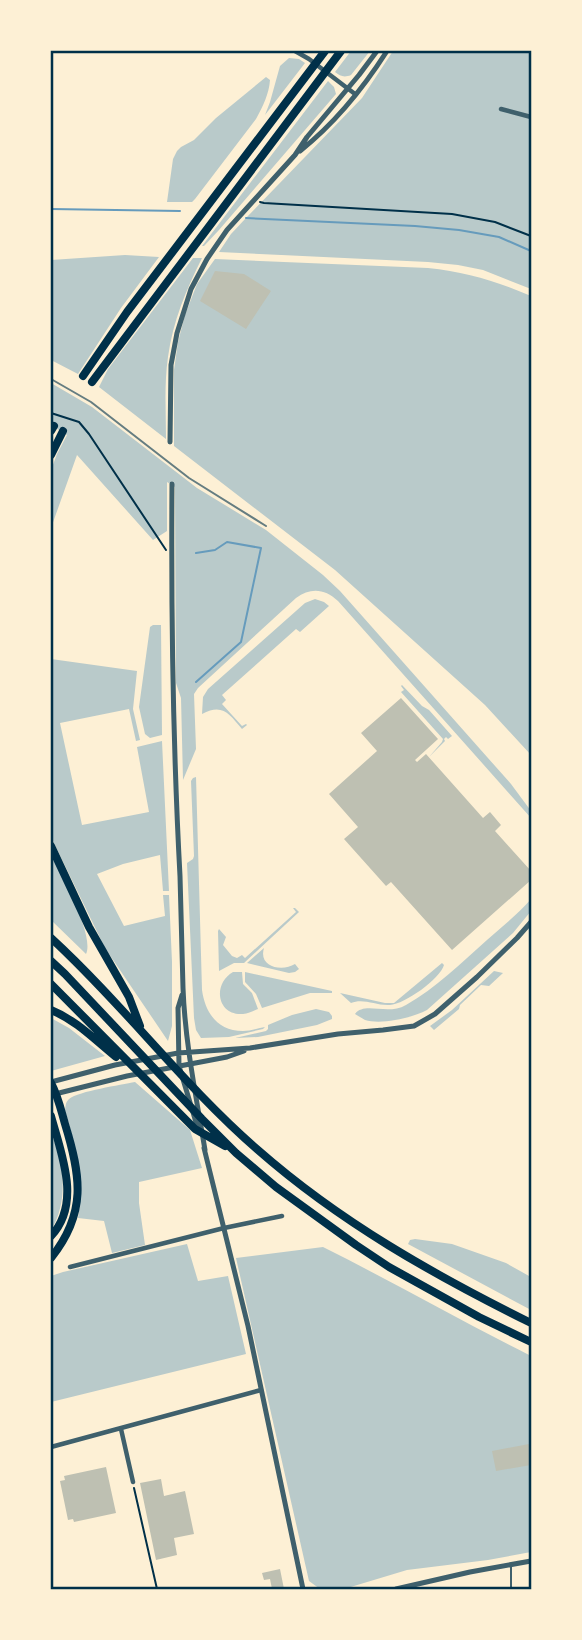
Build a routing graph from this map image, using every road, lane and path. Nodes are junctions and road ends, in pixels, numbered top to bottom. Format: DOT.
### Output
graph roads {
  1 [pos="295,51"];
  2 [pos="325,51"];
  3 [pos="341,51"];
  4 [pos="377,51"];
  5 [pos="387,51"];
  6 [pos="348,89"];
  7 [pos="355,94"];
  8 [pos="501,109"];
  9 [pos="531,117"];
  10 [pos="295,155"];
  11 [pos="264,203"];
  12 [pos="531,236"];
  13 [pos="83,376"];
  14 [pos="92,382"];
  15 [pos="51,413"];
  16 [pos="62,431"];
  17 [pos="170,442"];
  18 [pos="51,455"];
  19 [pos="172,485"];
  20 [pos="163,546"];
  21 [pos="51,846"];
  22 [pos="531,922"];
  23 [pos="51,938"];
  24 [pos="51,961"];
  25 [pos="51,984"];
  26 [pos="183,989"];
  27 [pos="51,1010"];
  28 [pos="142,1032"];
  29 [pos="250,1048"];
  30 [pos="112,1050"];
  31 [pos="189,1052"];
  32 [pos="178,1053"];
  33 [pos="190,1064"];
  34 [pos="179,1066"];
  35 [pos="51,1082"];
  36 [pos="54,1095"];
  37 [pos="51,1116"];
  38 [pos="53,1129"];
  39 [pos="205,1150"];
  40 [pos="236,1153"];
  41 [pos="282,1216"];
  42 [pos="224,1228"];
  43 [pos="51,1236"];
  44 [pos="51,1258"];
  45 [pos="70,1267"];
  46 [pos="531,1322"];
  47 [pos="531,1342"];
  48 [pos="261,1390"];
  49 [pos="121,1429"];
  50 [pos="51,1447"];
  51 [pos="133,1482"];
  52 [pos="531,1561"];
  53 [pos="510,1565"];
  54 [pos="157,1589"];
  55 [pos="303,1589"];
  56 [pos="396,1589"];
  57 [pos="511,1589"];
  1 -- 6 [label="street"];
  2 -- 13 [label="highway"];
  3 -- 14 [label="highway"];
  4 -- 6 [label="street"];
  5 -- 7 [label="street"];
  6 -- 7 [label="street"];
  6 -- 10 [label="street"];
  7 -- 10 [label="street"];
  8 -- 9 [label="street"];
  10 -- 17 [label="street"];
  11 -- 12 [label="path"];
  15 -- 20 [label="path"];
  16 -- 18 [label="highway"];
  19 -- 26 [label="street"];
  21 -- 28 [label="highway"];
  22 -- 29 [label="street"];
  23 -- 28 [label="highway"];
  24 -- 40 [label="highway"];
  25 -- 30 [label="highway"];
  26 -- 31 [label="street"];
  26 -- 32 [label="street"];
  27 -- 30 [label="highway"];
  28 -- 46 [label="highway"];
  29 -- 31 [label="street"];
  29 -- 33 [label="street"];
  30 -- 40 [label="highway"];
  31 -- 32 [label="street"];
  31 -- 33 [label="street"];
  32 -- 34 [label="street"];
  32 -- 35 [label="street"];
  33 -- 34 [label="street"];
  33 -- 39 [label="street"];
  34 -- 36 [label="street"];
  34 -- 39 [label="street"];
  35 -- 36 [label="highway"];
  36 -- 44 [label="highway"];
  37 -- 38 [label="highway"];
  38 -- 43 [label="highway"];
  39 -- 42 [label="street"];
  40 -- 47 [label="highway"];
  41 -- 42 [label="street"];
  42 -- 45 [label="street"];
  42 -- 48 [label="street"];
  48 -- 49 [label="street"];
  48 -- 55 [label="street"];
  49 -- 50 [label="street"];
  49 -- 51 [label="street"];
  51 -- 54 [label="path"];
  52 -- 53 [label="street"];
  53 -- 56 [label="street"];
  53 -- 57 [label="lane"];
}
